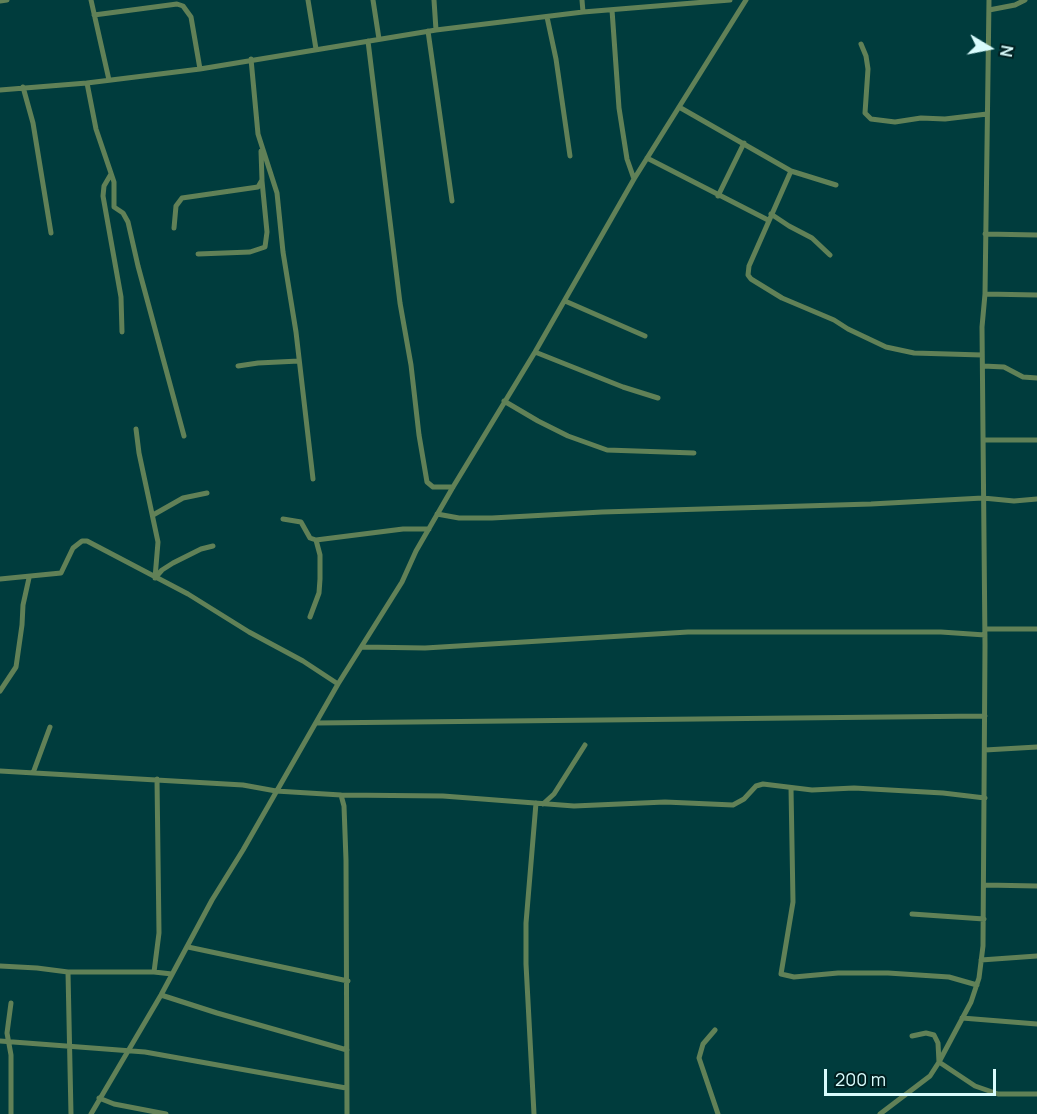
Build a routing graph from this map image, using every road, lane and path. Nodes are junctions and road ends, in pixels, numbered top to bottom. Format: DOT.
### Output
graph roads {
  1 [pos="7,0"];
  2 [pos="91,0"];
  3 [pos="308,0"];
  4 [pos="373,0"];
  5 [pos="434,0"];
  6 [pos="582,0"];
  7 [pos="730,0"];
  8 [pos="746,0"];
  9 [pos="989,0"];
  10 [pos="1025,0"];
  11 [pos="0,1"];
  12 [pos="689,1"];
  13 [pos="612,10"];
  14 [pos="989,10"];
  15 [pos="583,12"];
  16 [pos="94,15"];
  17 [pos="547,17"];
  18 [pos="436,30"];
  19 [pos="428,31"];
  20 [pos="379,39"];
  21 [pos="368,41"];
  22 [pos="861,44"];
  23 [pos="316,49"];
  24 [pos="251,59"];
  25 [pos="200,69"];
  26 [pos="109,80"];
  27 [pos="87,83"];
  28 [pos="23,87"];
  29 [pos="0,90"];
  30 [pos="679,107"];
  31 [pos="987,114"];
  32 [pos="744,143"];
  33 [pos="261,147"];
  34 [pos="570,156"];
  35 [pos="647,158"];
  36 [pos="791,171"];
  37 [pos="111,174"];
  38 [pos="634,179"];
  39 [pos="262,180"];
  40 [pos="836,185"];
  41 [pos="718,196"];
  42 [pos="452,201"];
  43 [pos="770,217"];
  44 [pos="174,228"];
  45 [pos="51,233"];
  46 [pos="985,234"];
  47 [pos="1037,235"];
  48 [pos="198,254"];
  49 [pos="830,255"];
  50 [pos="985,294"];
  51 [pos="1037,295"];
  52 [pos="565,301"];
  53 [pos="122,332"];
  54 [pos="645,336"];
  55 [pos="535,352"];
  56 [pos="982,355"];
  57 [pos="299,361"];
  58 [pos="238,366"];
  59 [pos="983,366"];
  60 [pos="1037,378"];
  61 [pos="658,398"];
  62 [pos="504,401"];
  63 [pos="136,429"];
  64 [pos="184,436"];
  65 [pos="984,440"];
  66 [pos="1037,440"];
  67 [pos="694,453"];
  68 [pos="313,479"];
  69 [pos="453,487"];
  70 [pos="207,493"];
  71 [pos="984,498"];
  72 [pos="1037,499"];
  73 [pos="437,514"];
  74 [pos="153,515"];
  75 [pos="284,519"];
  76 [pos="429,529"];
  77 [pos="316,540"];
  78 [pos="213,546"];
  79 [pos="28,578"];
  80 [pos="155,578"];
  81 [pos="0,579"];
  82 [pos="310,617"];
  83 [pos="1037,629"];
  84 [pos="985,632"];
  85 [pos="362,647"];
  86 [pos="338,684"];
  87 [pos="0,691"];
  88 [pos="985,716"];
  89 [pos="316,723"];
  90 [pos="50,727"];
  91 [pos="585,745"];
  92 [pos="1037,747"];
  93 [pos="985,750"];
  94 [pos="0,771"];
  95 [pos="33,773"];
  96 [pos="157,779"];
  97 [pos="791,788"];
  98 [pos="276,791"];
  99 [pos="341,795"];
  100 [pos="985,798"];
  101 [pos="540,803"];
  102 [pos="985,885"];
  103 [pos="1037,886"];
  104 [pos="912,914"];
  105 [pos="984,919"];
  106 [pos="188,947"];
  107 [pos="1037,956"];
  108 [pos="981,960"];
  109 [pos="0,966"];
  110 [pos="68,972"];
  111 [pos="154,972"];
  112 [pos="172,974"];
  113 [pos="348,981"];
  114 [pos="977,985"];
  115 [pos="161,995"];
  116 [pos="10,1003"];
  117 [pos="962,1018"];
  118 [pos="1037,1024"];
  119 [pos="715,1030"];
  120 [pos="912,1036"];
  121 [pos="0,1041"];
  122 [pos="10,1042"];
  123 [pos="69,1047"];
  124 [pos="347,1050"];
  125 [pos="127,1051"];
  126 [pos="939,1062"];
  127 [pos="346,1088"];
  128 [pos="1037,1094"];
  129 [pos="99,1098"];
  130 [pos="11,1114"];
  131 [pos="70,1114"];
  132 [pos="91,1114"];
  133 [pos="166,1114"];
  134 [pos="346,1114"];
  135 [pos="534,1114"];
  136 [pos="718,1114"];
  137 [pos="880,1114"];
  1 -- 11 [label="street"];
  2 -- 16 [label="street"];
  3 -- 23 [label="street"];
  4 -- 20 [label="street"];
  5 -- 18 [label="street"];
  6 -- 15 [label="street"];
  7 -- 12 [label="street"];
  8 -- 30 [label="street"];
  9 -- 14 [label="street"];
  10 -- 14 [label="street"];
  12 -- 13 [label="street"];
  13 -- 15 [label="street"];
  13 -- 38 [label="street"];
  14 -- 31 [label="street"];
  15 -- 17 [label="street"];
  16 -- 25 [label="street"];
  16 -- 26 [label="street"];
  17 -- 18 [label="street"];
  17 -- 34 [label="street"];
  18 -- 19 [label="street"];
  19 -- 20 [label="street"];
  19 -- 42 [label="street"];
  20 -- 21 [label="street"];
  21 -- 23 [label="street"];
  21 -- 69 [label="street"];
  22 -- 31 [label="street"];
  23 -- 24 [label="street"];
  24 -- 25 [label="street"];
  24 -- 33 [label="street"];
  25 -- 26 [label="street"];
  26 -- 27 [label="street"];
  27 -- 28 [label="street"];
  27 -- 37 [label="street"];
  28 -- 29 [label="street"];
  28 -- 45 [label="street"];
  30 -- 32 [label="street"];
  30 -- 35 [label="street"];
  31 -- 46 [label="street"];
  32 -- 36 [label="street"];
  32 -- 41 [label="street"];
  33 -- 39 [label="street"];
  33 -- 57 [label="street"];
  35 -- 38 [label="street"];
  35 -- 41 [label="street"];
  36 -- 40 [label="street"];
  36 -- 43 [label="street"];
  37 -- 53 [label="street"];
  37 -- 64 [label="street"];
  38 -- 52 [label="street"];
  39 -- 44 [label="street"];
  39 -- 48 [label="street"];
  41 -- 43 [label="street"];
  43 -- 49 [label="street"];
  43 -- 56 [label="street"];
  46 -- 47 [label="street"];
  46 -- 50 [label="street"];
  50 -- 51 [label="street"];
  50 -- 56 [label="street"];
  52 -- 54 [label="street"];
  52 -- 55 [label="street"];
  55 -- 61 [label="street"];
  55 -- 62 [label="street"];
  56 -- 59 [label="street"];
  57 -- 58 [label="street"];
  57 -- 68 [label="street"];
  59 -- 60 [label="street"];
  59 -- 65 [label="street"];
  62 -- 67 [label="street"];
  62 -- 69 [label="street"];
  63 -- 74 [label="street"];
  65 -- 66 [label="street"];
  65 -- 71 [label="street"];
  69 -- 73 [label="street"];
  70 -- 74 [label="street"];
  71 -- 72 [label="street"];
  71 -- 73 [label="street"];
  71 -- 84 [label="street"];
  73 -- 76 [label="street"];
  74 -- 80 [label="street"];
  75 -- 77 [label="street"];
  76 -- 77 [label="street"];
  76 -- 85 [label="street"];
  77 -- 82 [label="street"];
  78 -- 80 [label="street"];
  79 -- 80 [label="street"];
  79 -- 81 [label="street"];
  79 -- 87 [label="street"];
  80 -- 86 [label="street"];
  83 -- 84 [label="street"];
  84 -- 85 [label="street"];
  84 -- 88 [label="street"];
  85 -- 86 [label="street"];
  86 -- 89 [label="street"];
  88 -- 89 [label="street"];
  88 -- 93 [label="street"];
  89 -- 98 [label="street"];
  90 -- 95 [label="street"];
  91 -- 101 [label="street"];
  92 -- 93 [label="street"];
  93 -- 100 [label="street"];
  94 -- 95 [label="street"];
  95 -- 96 [label="street"];
  96 -- 98 [label="street"];
  96 -- 111 [label="street"];
  97 -- 100 [label="street"];
  97 -- 101 [label="street"];
  97 -- 114 [label="street"];
  98 -- 99 [label="street"];
  98 -- 106 [label="street"];
  99 -- 101 [label="street"];
  99 -- 113 [label="street"];
  100 -- 102 [label="street"];
  101 -- 135 [label="street"];
  102 -- 103 [label="street"];
  102 -- 105 [label="street"];
  104 -- 105 [label="street"];
  105 -- 108 [label="street"];
  106 -- 112 [label="street"];
  106 -- 113 [label="street"];
  107 -- 108 [label="street"];
  108 -- 114 [label="street"];
  109 -- 110 [label="street"];
  110 -- 111 [label="street"];
  110 -- 123 [label="street"];
  111 -- 112 [label="street"];
  112 -- 115 [label="street"];
  113 -- 124 [label="street"];
  114 -- 117 [label="street"];
  115 -- 124 [label="street"];
  115 -- 125 [label="street"];
  116 -- 122 [label="street"];
  117 -- 118 [label="street"];
  117 -- 126 [label="street"];
  119 -- 136 [label="street"];
  120 -- 126 [label="street"];
  121 -- 122 [label="street"];
  122 -- 123 [label="street"];
  122 -- 130 [label="street"];
  123 -- 125 [label="street"];
  123 -- 131 [label="street"];
  124 -- 127 [label="street"];
  125 -- 127 [label="street"];
  125 -- 129 [label="street"];
  126 -- 128 [label="street"];
  126 -- 137 [label="street"];
  127 -- 134 [label="street"];
  129 -- 132 [label="street"];
  129 -- 133 [label="street"];
}
